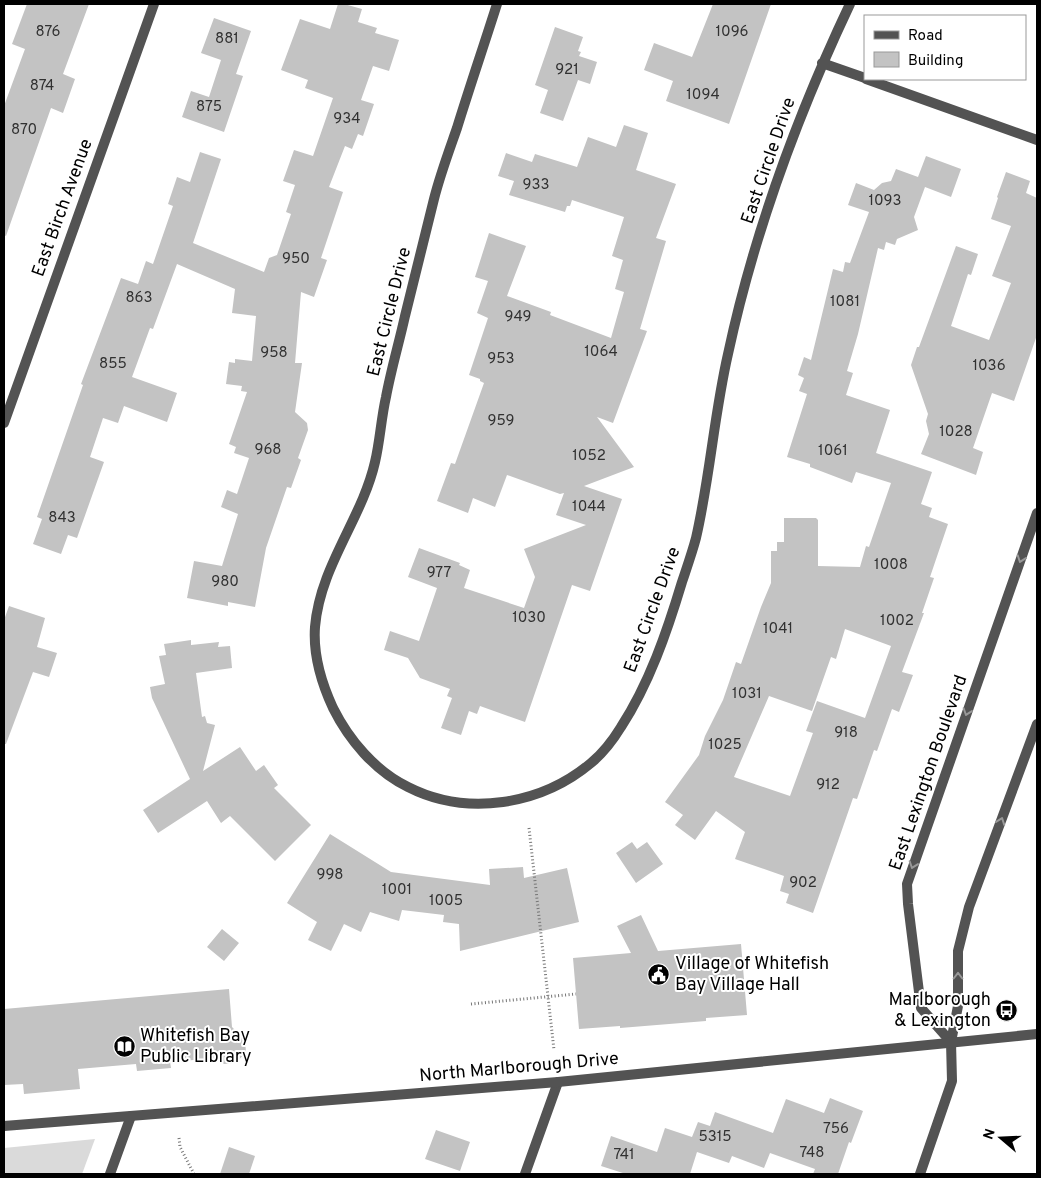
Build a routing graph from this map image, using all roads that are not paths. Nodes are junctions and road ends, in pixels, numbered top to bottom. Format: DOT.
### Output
graph roads {
  1 [pos="154,4"];
  2 [pos="497,4"];
  3 [pos="850,4"];
  4 [pos="822,63"];
  5 [pos="864,77"];
  6 [pos="872,80"];
  7 [pos="1037,140"];
  8 [pos="4,423"];
  9 [pos="1037,513"];
  10 [pos="1037,724"];
  11 [pos="1037,1034"];
  12 [pos="951,1042"];
  13 [pos="558,1082"];
  14 [pos="131,1116"];
  15 [pos="4,1126"];
  16 [pos="110,1174"];
  17 [pos="525,1174"];
  18 [pos="920,1174"];
  1 -- 8 [label="street, East Birch Avenue"];
  2 -- 4 [label="street, East Circle Drive"];
  3 -- 4 [label="street, East Circle Drive"];
  4 -- 5 [label="street"];
  6 -- 7 [label="street"];
  9 -- 12 [label="street, East Lexington Boulevard, one-way"];
  12 -- 10 [label="street, one-way"];
  11 -- 12 [label="street, North Marlborough Drive"];
  12 -- 13 [label="street, North Marlborough Drive"];
  12 -- 18 [label="street"];
  13 -- 14 [label="street, North Marlborough Drive"];
  13 -- 17 [label="street"];
  14 -- 15 [label="street, North Marlborough Drive"];
  14 -- 16 [label="street"];
}
